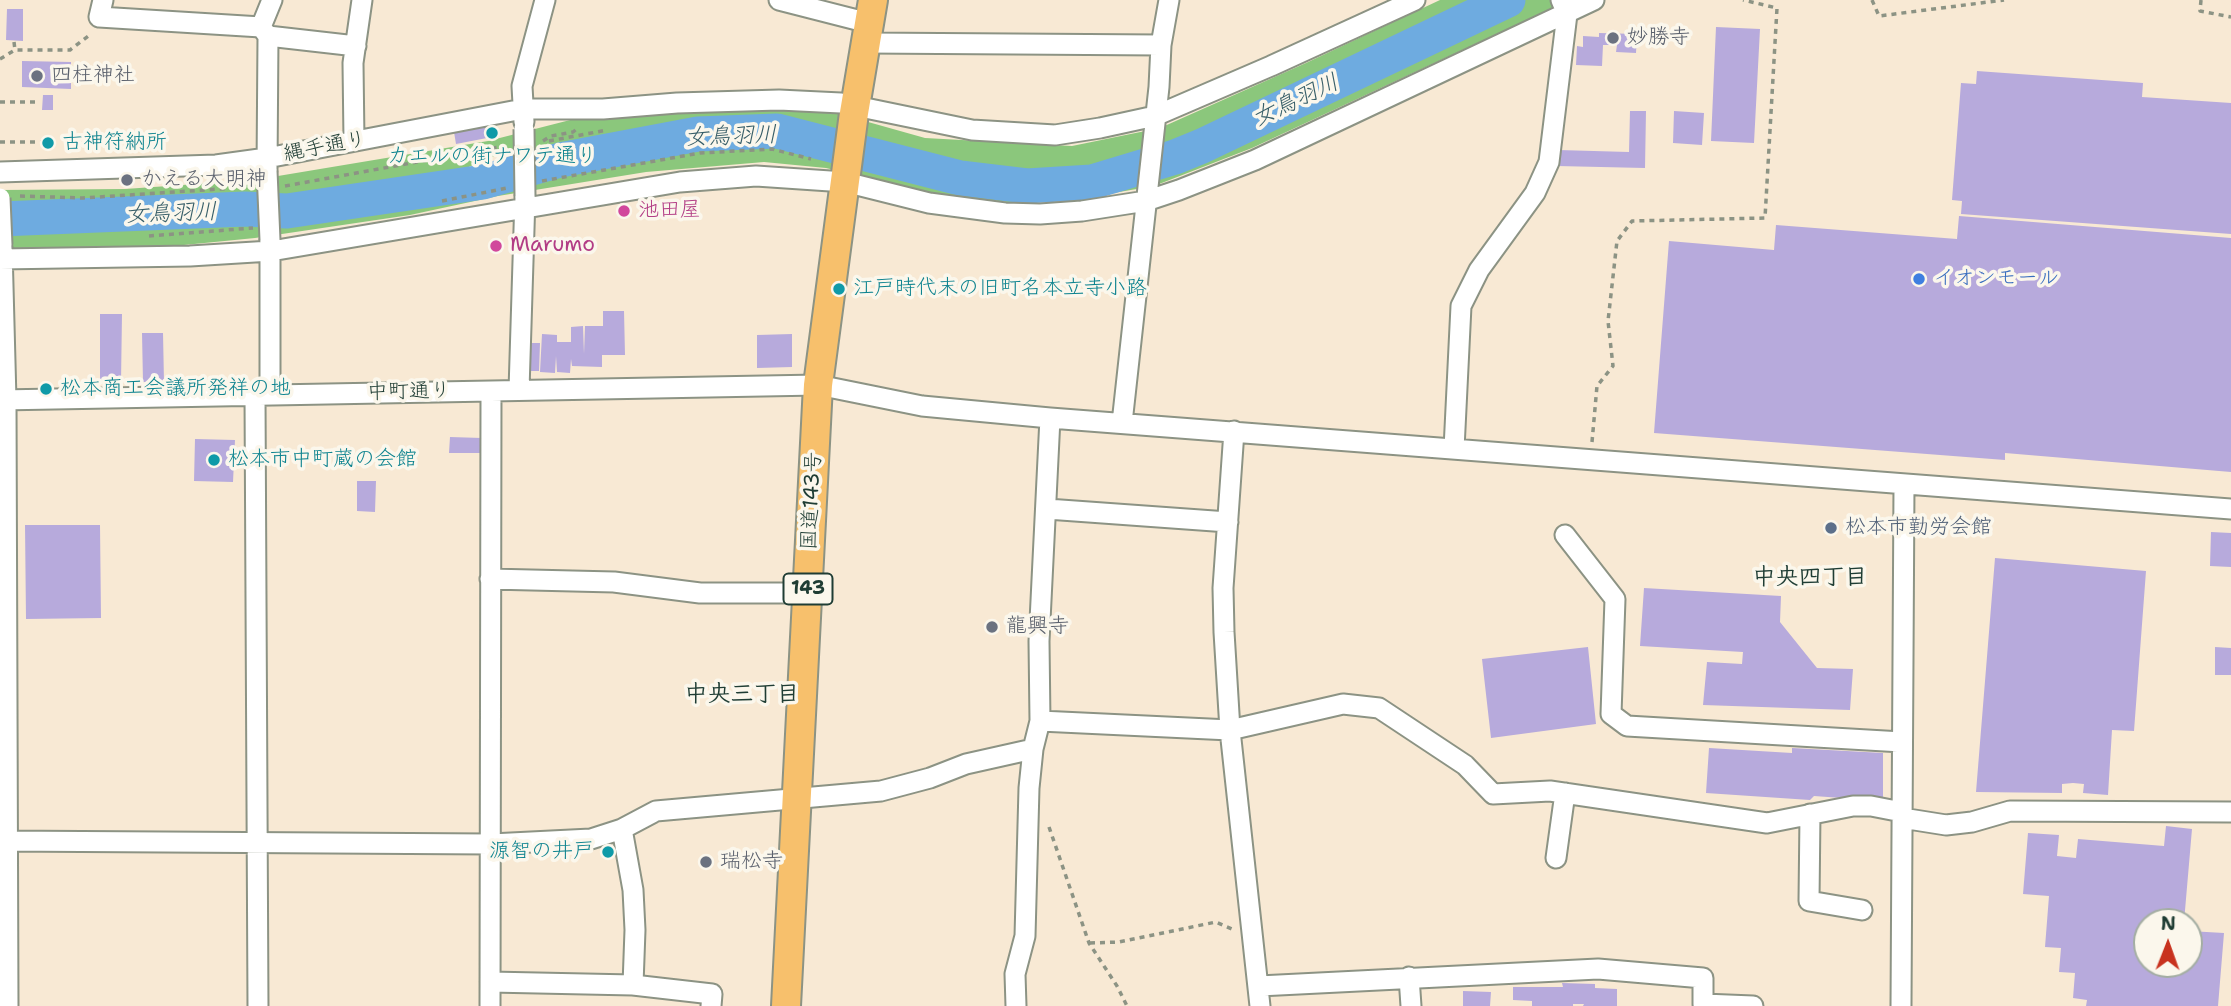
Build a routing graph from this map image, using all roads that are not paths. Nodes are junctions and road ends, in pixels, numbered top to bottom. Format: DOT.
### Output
graph roads {
  1 [pos="272,0"];
  2 [pos="362,0"];
  3 [pos="545,0"];
  4 [pos="779,0"];
  5 [pos="1170,0"];
  6 [pos="1415,0"];
  7 [pos="1594,0"];
  8 [pos="1564,6"];
  9 [pos="101,9"];
  10 [pos="1375,9"];
  11 [pos="869,22"];
  12 [pos="265,31"];
  13 [pos="1161,45"];
  14 [pos="356,46"];
  15 [pos="855,108"];
  16 [pos="523,109"];
  17 [pos="1154,119"];
  18 [pos="354,141"];
  19 [pos="267,164"];
  20 [pos="0,172"];
  21 [pos="846,178"];
  22 [pos="1146,196"];
  23 [pos="7,197"];
  24 [pos="525,202"];
  25 [pos="270,246"];
  26 [pos="1,254"];
  27 [pos="818,385"];
  28 [pos="519,390"];
  29 [pos="491,391"];
  30 [pos="262,394"];
  31 [pos="3,400"];
  32 [pos="1050,418"];
  33 [pos="1122,423"];
  34 [pos="1234,431"];
  35 [pos="1454,449"];
  36 [pos="1904,485"];
  37 [pos="1047,509"];
  38 [pos="2231,509"];
  39 [pos="1228,522"];
  40 [pos="1565,535"];
  41 [pos="490,579"];
  42 [pos="807,593"];
  43 [pos="1040,721"];
  44 [pos="1230,730"];
  45 [pos="1902,742"];
  46 [pos="1033,749"];
  47 [pos="1565,793"];
  48 [pos="799,798"];
  49 [pos="2231,812"];
  50 [pos="1810,814"];
  51 [pos="1902,815"];
  52 [pos="622,829"];
  53 [pos="4,841"];
  54 [pos="258,843"];
  55 [pos="491,844"];
  56 [pos="1556,858"];
  57 [pos="1862,910"];
  58 [pos="4,941"];
  59 [pos="4,975"];
  60 [pos="1409,978"];
  61 [pos="490,982"];
  62 [pos="633,985"];
  63 [pos="1259,986"];
  64 [pos="8,1006"];
  65 [pos="258,1006"];
  66 [pos="490,1006"];
  67 [pos="710,1006"];
  68 [pos="786,1006"];
  69 [pos="1016,1006"];
  70 [pos="1260,1006"];
  71 [pos="1411,1006"];
  72 [pos="1753,1006"];
  73 [pos="1900,1006"];
  1 -- 12 [label="street"];
  2 -- 14 [label="street"];
  3 -- 16 [label="street"];
  4 -- 11 [label="street"];
  5 -- 13 [label="street"];
  6 -- 10 [label="street, 縄手通り"];
  7 -- 8 [label="street"];
  8 -- 22 [label="street"];
  8 -- 35 [label="street"];
  9 -- 12 [label="street"];
  10 -- 17 [label="street, 縄手通り"];
  11 -- 13 [label="street"];
  11 -- 15 [label="highway, 国道143号 / 143"];
  12 -- 14 [label="street"];
  12 -- 19 [label="street"];
  13 -- 17 [label="street"];
  14 -- 18 [label="street"];
  15 -- 16 [label="street, 縄手通り"];
  15 -- 17 [label="street, 縄手通り"];
  15 -- 21 [label="highway, 国道143号 / 143"];
  16 -- 18 [label="street, 縄手通り"];
  16 -- 24 [label="street, bridge"];
  17 -- 22 [label="street"];
  18 -- 19 [label="street, 縄手通り"];
  19 -- 20 [label="street, 縄手通り"];
  19 -- 25 [label="street, bridge"];
  21 -- 22 [label="street"];
  21 -- 24 [label="street"];
  21 -- 27 [label="highway, 国道143号 / 143"];
  22 -- 33 [label="street"];
  23 -- 26 [label="street, bridge"];
  24 -- 25 [label="street"];
  24 -- 28 [label="street"];
  25 -- 26 [label="street"];
  25 -- 30 [label="street"];
  26 -- 31 [label="street"];
  27 -- 28 [label="street, 中町通り"];
  27 -- 32 [label="street, 中町通り"];
  27 -- 42 [label="highway, 国道143号 / 143"];
  28 -- 29 [label="street, 中町通り"];
  29 -- 30 [label="street, 中町通り"];
  29 -- 41 [label="street"];
  30 -- 31 [label="street, 中町通り"];
  30 -- 54 [label="street"];
  31 -- 53 [label="street"];
  32 -- 33 [label="street, 中町通り"];
  32 -- 37 [label="street"];
  33 -- 34 [label="street, 中町通り"];
  34 -- 35 [label="street, 中町通り"];
  34 -- 39 [label="street"];
  35 -- 36 [label="street, 中町通り"];
  36 -- 38 [label="street, 中町通り"];
  36 -- 45 [label="street"];
  37 -- 39 [label="street"];
  37 -- 43 [label="street"];
  39 -- 44 [label="street"];
  40 -- 45 [label="street"];
  41 -- 42 [label="street"];
  41 -- 55 [label="street"];
  42 -- 48 [label="highway, 国道143号 / 143"];
  43 -- 44 [label="street"];
  43 -- 46 [label="street"];
  44 -- 47 [label="street"];
  44 -- 63 [label="street"];
  45 -- 51 [label="street"];
  46 -- 48 [label="street"];
  46 -- 69 [label="street"];
  47 -- 50 [label="street"];
  47 -- 56 [label="street"];
  48 -- 52 [label="street"];
  48 -- 68 [label="highway, 国道143号 / 143"];
  49 -- 51 [label="street"];
  50 -- 51 [label="street"];
  50 -- 57 [label="street"];
  51 -- 73 [label="street"];
  52 -- 55 [label="street"];
  52 -- 62 [label="street"];
  53 -- 54 [label="street"];
  53 -- 58 [label="street"];
  54 -- 55 [label="street"];
  54 -- 65 [label="street"];
  55 -- 61 [label="street"];
  58 -- 59 [label="street"];
  59 -- 64 [label="street"];
  60 -- 63 [label="street"];
  60 -- 71 [label="street"];
  60 -- 72 [label="street"];
  61 -- 62 [label="street"];
  61 -- 66 [label="street"];
  62 -- 67 [label="street"];
  63 -- 70 [label="street"];
}
